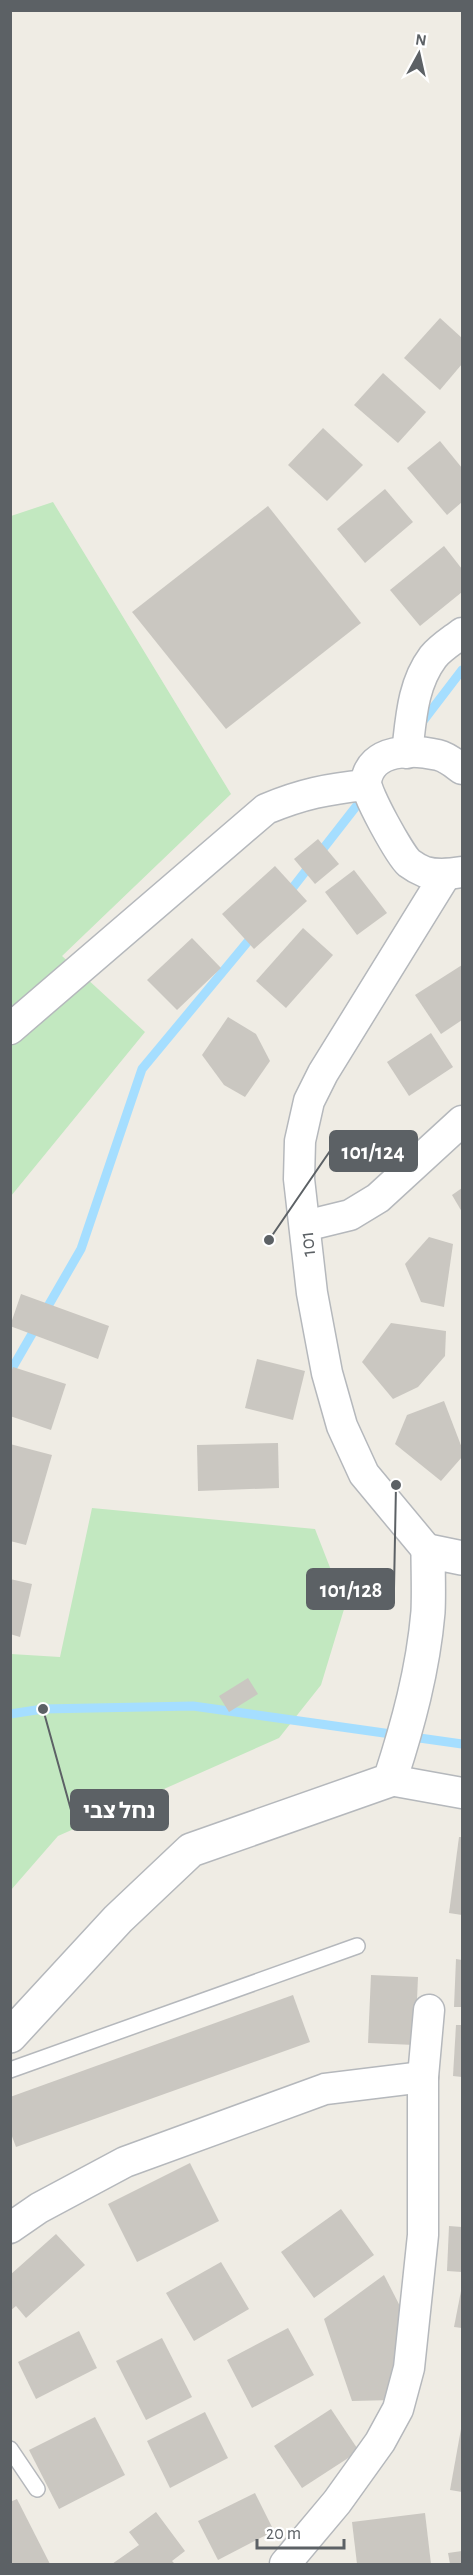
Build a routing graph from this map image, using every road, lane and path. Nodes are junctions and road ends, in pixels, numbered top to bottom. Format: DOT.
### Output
graph roads {
  1 [pos="462,633"];
  2 [pos="407,753"];
  3 [pos="462,769"];
  4 [pos="366,785"];
  5 [pos="454,873"];
  6 [pos="10,1029"];
  7 [pos="462,1121"];
  8 [pos="306,1226"];
  9 [pos="428,1551"];
  10 [pos="462,1558"];
  11 [pos="390,1780"];
  12 [pos="462,1793"];
  13 [pos="357,1946"];
  14 [pos="429,2010"];
  15 [pos="10,2036"];
  16 [pos="10,2070"];
  17 [pos="423,2078"];
  18 [pos="10,2228"];
  19 [pos="10,2449"];
  20 [pos="37,2489"];
  21 [pos="285,2565"];
  1 -- 2 [label="street"];
  2 -- 3 [label="street"];
  2 -- 4 [label="street"];
  4 -- 5 [label="street"];
  4 -- 6 [label="street"];
  5 -- 8 [label="street, 101"];
  7 -- 8 [label="street"];
  8 -- 9 [label="street, 101"];
  9 -- 10 [label="street"];
  9 -- 11 [label="street"];
  11 -- 12 [label="street"];
  11 -- 15 [label="street"];
  13 -- 16 [label="lane"];
  14 -- 17 [label="street"];
  17 -- 18 [label="street"];
  17 -- 21 [label="street"];
  19 -- 20 [label="lane"];
}
